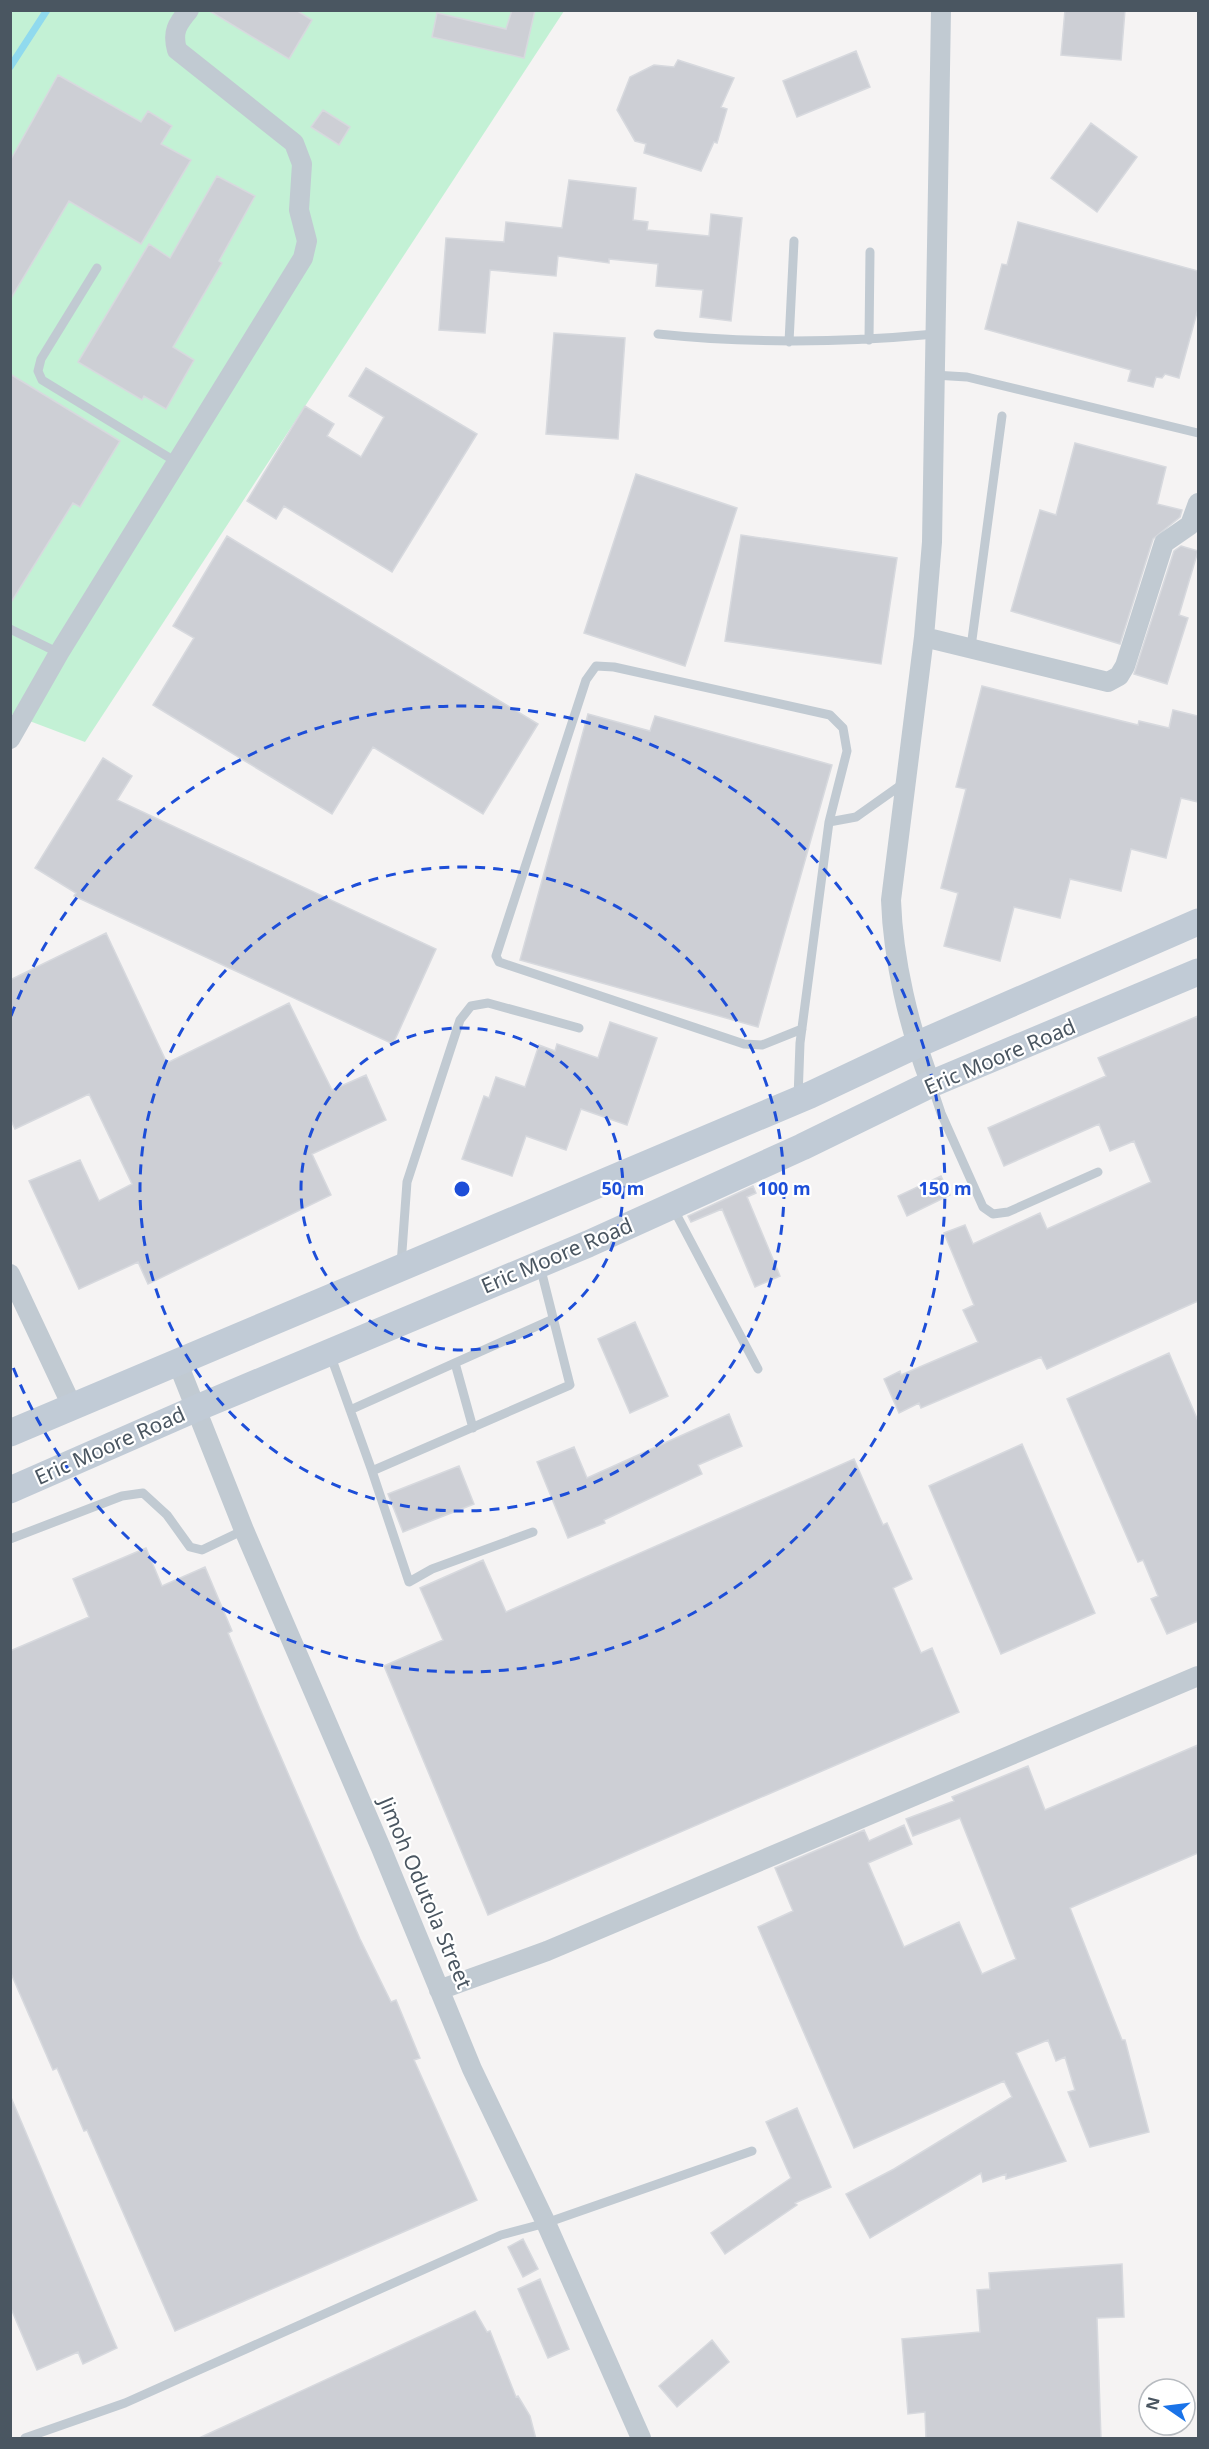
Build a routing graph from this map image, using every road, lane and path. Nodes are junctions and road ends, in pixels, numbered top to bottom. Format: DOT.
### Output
graph roads {
  1 [pos="189,10"];
  2 [pos="941,10"];
  3 [pos="794,241"];
  4 [pos="870,252"];
  5 [pos="96,268"];
  6 [pos="658,334"];
  7 [pos="935,334"];
  8 [pos="868,340"];
  9 [pos="789,342"];
  10 [pos="934,375"];
  11 [pos="1002,416"];
  12 [pos="1198,433"];
  13 [pos="178,463"];
  14 [pos="1198,503"];
  15 [pos="10,629"];
  16 [pos="924,637"];
  17 [pos="971,647"];
  18 [pos="59,653"];
  19 [pos="10,739"];
  20 [pos="904,783"];
  21 [pos="830,822"];
  22 [pos="1198,922"];
  23 [pos="1198,972"];
  24 [pos="579,1028"];
  25 [pos="802,1029"];
  26 [pos="916,1045"];
  27 [pos="931,1084"];
  28 [pos="798,1100"];
  29 [pos="1098,1172"];
  30 [pos="672,1206"];
  31 [pos="540,1264"];
  32 [pos="401,1270"];
  33 [pos="10,1274"];
  34 [pos="553,1319"];
  35 [pos="329,1351"];
  36 [pos="177,1361"];
  37 [pos="455,1363"];
  38 [pos="758,1369"];
  39 [pos="72,1406"];
  40 [pos="197,1408"];
  41 [pos="350,1410"];
  42 [pos="473,1428"];
  43 [pos="10,1433"];
  44 [pos="372,1471"];
  45 [pos="10,1490"];
  46 [pos="244,1530"];
  47 [pos="533,1532"];
  48 [pos="10,1539"];
  49 [pos="1198,1676"];
  50 [pos="439,1990"];
  51 [pos="752,2151"];
  52 [pos="546,2223"];
  53 [pos="25,2439"];
  54 [pos="640,2439"];
  1 -- 13 [label="street"];
  2 -- 7 [label="street"];
  3 -- 9 [label="lane"];
  4 -- 8 [label="lane"];
  5 -- 13 [label="lane"];
  6 -- 9 [label="lane"];
  7 -- 8 [label="lane"];
  7 -- 10 [label="street"];
  8 -- 9 [label="lane"];
  10 -- 12 [label="lane"];
  10 -- 16 [label="street"];
  11 -- 17 [label="lane"];
  13 -- 18 [label="street"];
  14 -- 17 [label="street"];
  15 -- 18 [label="lane"];
  16 -- 17 [label="street"];
  16 -- 20 [label="street"];
  18 -- 19 [label="street"];
  20 -- 21 [label="lane"];
  20 -- 26 [label="street"];
  21 -- 25 [label="lane"];
  21 -- 25 [label="lane"];
  22 -- 26 [label="street, Eric Moore Road"];
  23 -- 27 [label="street, Eric Moore Road"];
  24 -- 32 [label="lane"];
  25 -- 28 [label="lane"];
  26 -- 27 [label="street"];
  26 -- 28 [label="street, Eric Moore Road"];
  27 -- 29 [label="lane"];
  27 -- 30 [label="street, Eric Moore Road"];
  28 -- 32 [label="street, Eric Moore Road"];
  30 -- 31 [label="street, Eric Moore Road"];
  30 -- 38 [label="lane"];
  31 -- 34 [label="lane"];
  31 -- 35 [label="street, Eric Moore Road"];
  32 -- 36 [label="street, Eric Moore Road"];
  33 -- 39 [label="street"];
  34 -- 37 [label="lane"];
  34 -- 42 [label="lane"];
  35 -- 40 [label="street, Eric Moore Road"];
  35 -- 41 [label="lane"];
  36 -- 39 [label="street, Eric Moore Road"];
  36 -- 40 [label="street, Jimoh Odutola Street"];
  37 -- 41 [label="lane"];
  37 -- 42 [label="lane"];
  39 -- 43 [label="street, Eric Moore Road"];
  40 -- 45 [label="street, Eric Moore Road"];
  40 -- 46 [label="street, Jimoh Odutola Street"];
  41 -- 44 [label="lane"];
  42 -- 44 [label="lane"];
  44 -- 47 [label="lane"];
  46 -- 48 [label="lane"];
  46 -- 50 [label="street, Jimoh Odutola Street"];
  49 -- 50 [label="street"];
  50 -- 52 [label="street, Jimoh Odutola Street"];
  51 -- 52 [label="lane"];
  52 -- 53 [label="lane"];
  52 -- 54 [label="street, Jimoh Odutola Street"];
}
